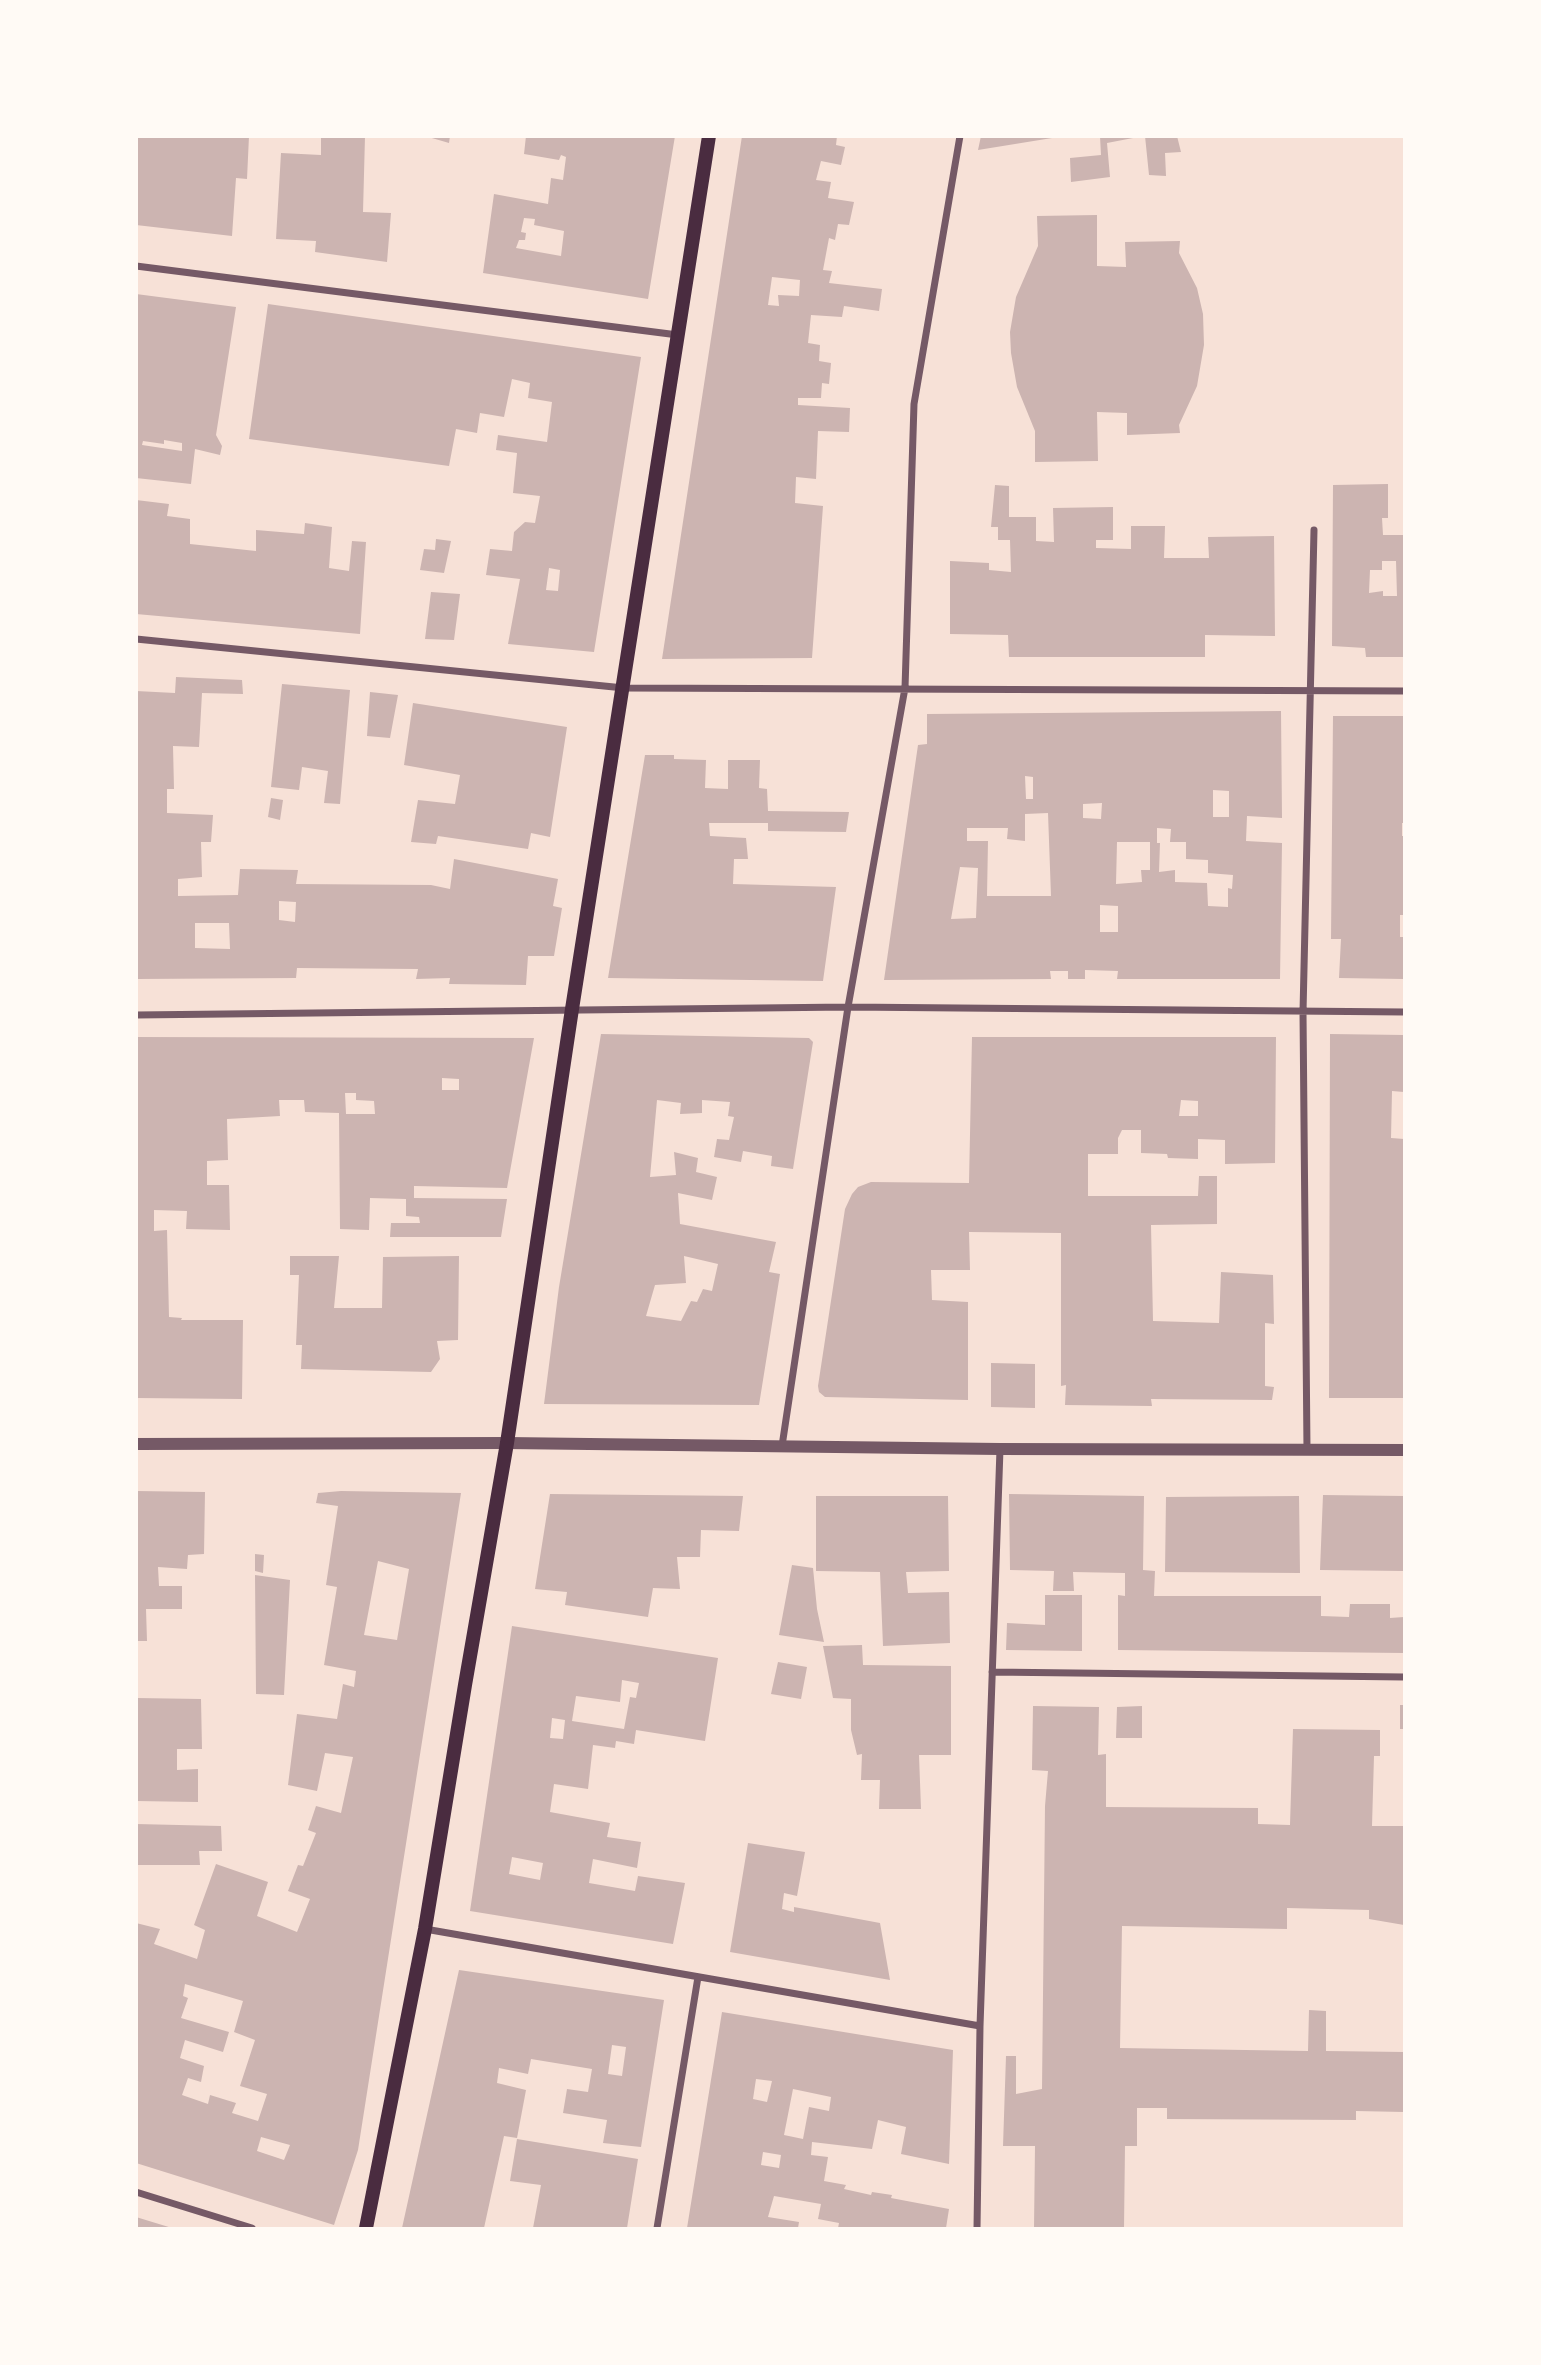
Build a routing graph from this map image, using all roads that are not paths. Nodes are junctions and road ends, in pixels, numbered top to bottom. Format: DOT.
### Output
graph roads {
  1 [pos="709,136"];
  2 [pos="960,136"];
  3 [pos="136,266"];
  4 [pos="678,335"];
  5 [pos="1314,530"];
  6 [pos="136,639"];
  7 [pos="624,688"];
  8 [pos="905,688"];
  9 [pos="1405,691"];
  10 [pos="1312,692"];
  11 [pos="848,1007"];
  12 [pos="572,1009"];
  13 [pos="1303,1012"];
  14 [pos="1405,1012"];
  15 [pos="136,1015"];
  16 [pos="507,1443"];
  17 [pos="136,1444"];
  18 [pos="782,1446"];
  19 [pos="1000,1449"];
  20 [pos="1307,1450"];
  21 [pos="1405,1450"];
  22 [pos="992,1672"];
  23 [pos="1405,1677"];
  24 [pos="425,1929"];
  25 [pos="698,1977"];
  26 [pos="980,2026"];
  27 [pos="136,2192"];
  28 [pos="251,2228"];
  29 [pos="366,2228"];
  30 [pos="657,2228"];
  31 [pos="977,2228"];
  1 -- 4 [label="main road"];
  2 -- 8 [label="street"];
  3 -- 4 [label="street"];
  4 -- 7 [label="main road"];
  5 -- 10 [label="street"];
  6 -- 7 [label="street"];
  7 -- 8 [label="street"];
  7 -- 12 [label="main road"];
  8 -- 10 [label="street"];
  8 -- 11 [label="street"];
  9 -- 10 [label="street"];
  10 -- 13 [label="street"];
  11 -- 12 [label="street"];
  11 -- 13 [label="street"];
  11 -- 18 [label="street"];
  12 -- 15 [label="street"];
  12 -- 16 [label="main road"];
  13 -- 14 [label="street"];
  13 -- 20 [label="street"];
  16 -- 17 [label="street"];
  16 -- 18 [label="street"];
  16 -- 24 [label="main road"];
  18 -- 19 [label="street"];
  19 -- 20 [label="street"];
  19 -- 22 [label="street"];
  20 -- 21 [label="street"];
  22 -- 23 [label="street"];
  22 -- 26 [label="street"];
  24 -- 25 [label="street"];
  24 -- 29 [label="main road"];
  25 -- 26 [label="street"];
  25 -- 30 [label="street"];
  26 -- 31 [label="street"];
  27 -- 28 [label="street"];
}
